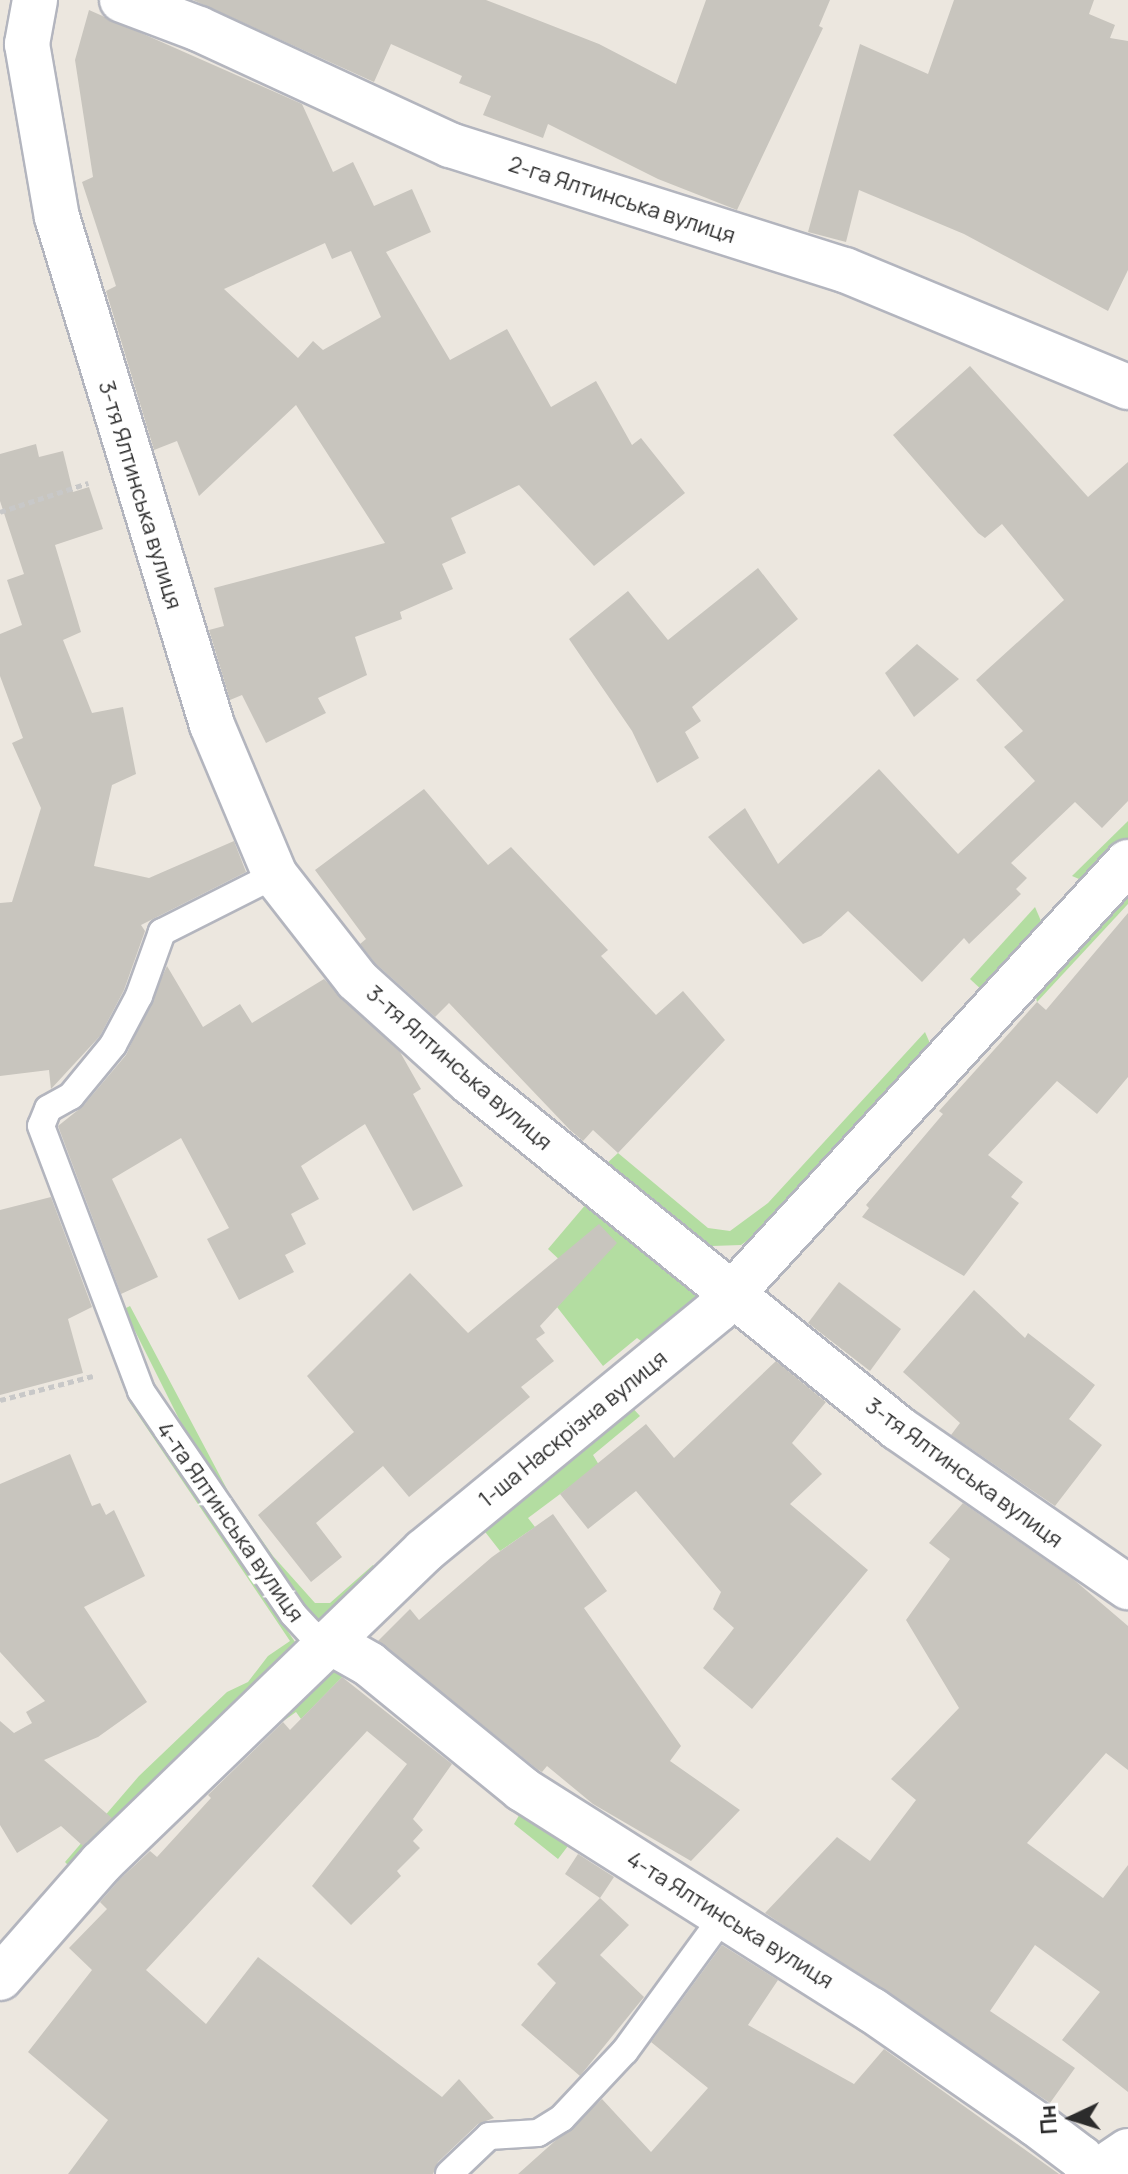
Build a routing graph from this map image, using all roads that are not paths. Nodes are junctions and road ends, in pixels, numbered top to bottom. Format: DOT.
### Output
graph roads {
  1 [pos="35,0"];
  2 [pos="122,0"];
  3 [pos="1128,387"];
  4 [pos="1128,862"];
  5 [pos="275,875"];
  6 [pos="734,1292"];
  7 [pos="1128,1587"];
  8 [pos="332,1643"];
  9 [pos="725,1914"];
  10 [pos="0,1978"];
  11 [pos="1128,2151"];
  12 [pos="449,2174"];
  13 [pos="1093,2174"];
  1 -- 5 [label="street, 3-тя Ялтинська вулиця"];
  2 -- 3 [label="street, 2-га Ялтинська вулиця"];
  4 -- 6 [label="street, 1-ша Наскрізна вулиця"];
  5 -- 6 [label="street, 3-тя Ялтинська вулиця"];
  5 -- 8 [label="lane, 4-та Ялтинська вулиця"];
  6 -- 7 [label="street, 3-тя Ялтинська вулиця"];
  6 -- 8 [label="street, 1-ша Наскрізна вулиця"];
  8 -- 9 [label="street, 4-та Ялтинська вулиця"];
  8 -- 10 [label="street, 1-ша Наскрізна вулиця"];
  9 -- 12 [label="lane"];
  9 -- 13 [label="street, 4-та Ялтинська вулиця"];
  11 -- 13 [label="street"];
}
